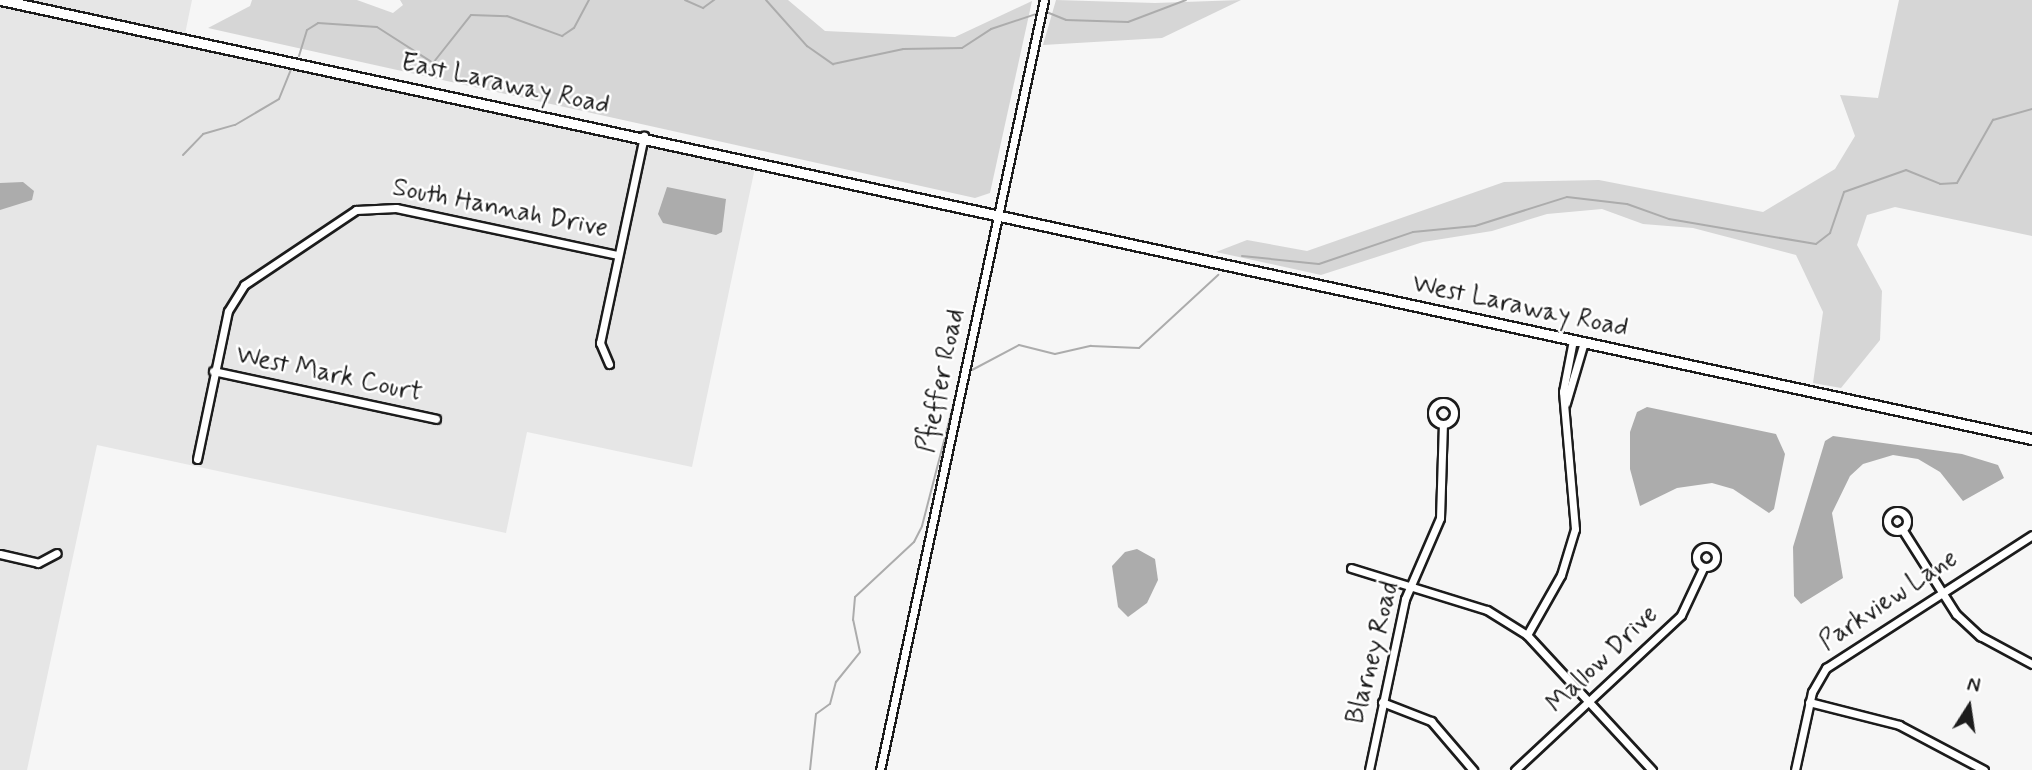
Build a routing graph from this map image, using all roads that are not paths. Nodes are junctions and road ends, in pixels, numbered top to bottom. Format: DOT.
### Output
graph roads {
  1 [pos="1,0"];
  2 [pos="1044,0"];
  3 [pos="644,136"];
  4 [pos="999,216"];
  5 [pos="618,255"];
  6 [pos="1573,340"];
  7 [pos="1584,342"];
  8 [pos="609,364"];
  9 [pos="213,371"];
  10 [pos="1566,403"];
  11 [pos="436,419"];
  12 [pos="1443,424"];
  13 [pos="2032,439"];
  14 [pos="197,459"];
  15 [pos="1902,529"];
  16 [pos="2032,534"];
  17 [pos="57,553"];
  18 [pos="0,554"];
  19 [pos="1350,568"];
  20 [pos="1703,568"];
  21 [pos="1410,584"];
  22 [pos="1941,590"];
  23 [pos="1527,635"];
  24 [pos="2032,664"];
  25 [pos="1382,702"];
  26 [pos="1809,702"];
  27 [pos="1593,703"];
  28 [pos="880,770"];
  29 [pos="1369,770"];
  30 [pos="1473,770"];
  31 [pos="1515,770"];
  32 [pos="1653,770"];
  33 [pos="1795,770"];
  34 [pos="1984,770"];
  1 -- 3 [label="main road, East Laraway Road"];
  2 -- 4 [label="street, Pfieffer Road"];
  3 -- 4 [label="main road, East Laraway Road"];
  3 -- 5 [label="street"];
  4 -- 6 [label="main road, West Laraway Road"];
  4 -- 28 [label="street, Pfieffer Road"];
  5 -- 8 [label="street"];
  5 -- 9 [label="street, South Hannah Drive"];
  6 -- 7 [label="main road, West Laraway Road"];
  6 -- 10 [label="street"];
  7 -- 10 [label="street"];
  7 -- 13 [label="main road, West Laraway Road"];
  9 -- 11 [label="street, West Mark Court"];
  9 -- 14 [label="street, South Hannah Drive"];
  10 -- 23 [label="street"];
  12 -- 21 [label="street, Blarney Road"];
  15 -- 22 [label="street"];
  16 -- 22 [label="street, Parkview Lane"];
  17 -- 18 [label="street"];
  19 -- 21 [label="street"];
  20 -- 27 [label="street, Mallow Drive"];
  21 -- 23 [label="street"];
  21 -- 25 [label="street, Blarney Road"];
  22 -- 24 [label="street"];
  22 -- 26 [label="street, Parkview Lane"];
  23 -- 27 [label="street"];
  25 -- 29 [label="street, Blarney Road"];
  25 -- 30 [label="street"];
  26 -- 33 [label="street, Parkview Lane"];
  26 -- 34 [label="street"];
  27 -- 31 [label="street, Mallow Drive"];
  27 -- 32 [label="street"];
}
